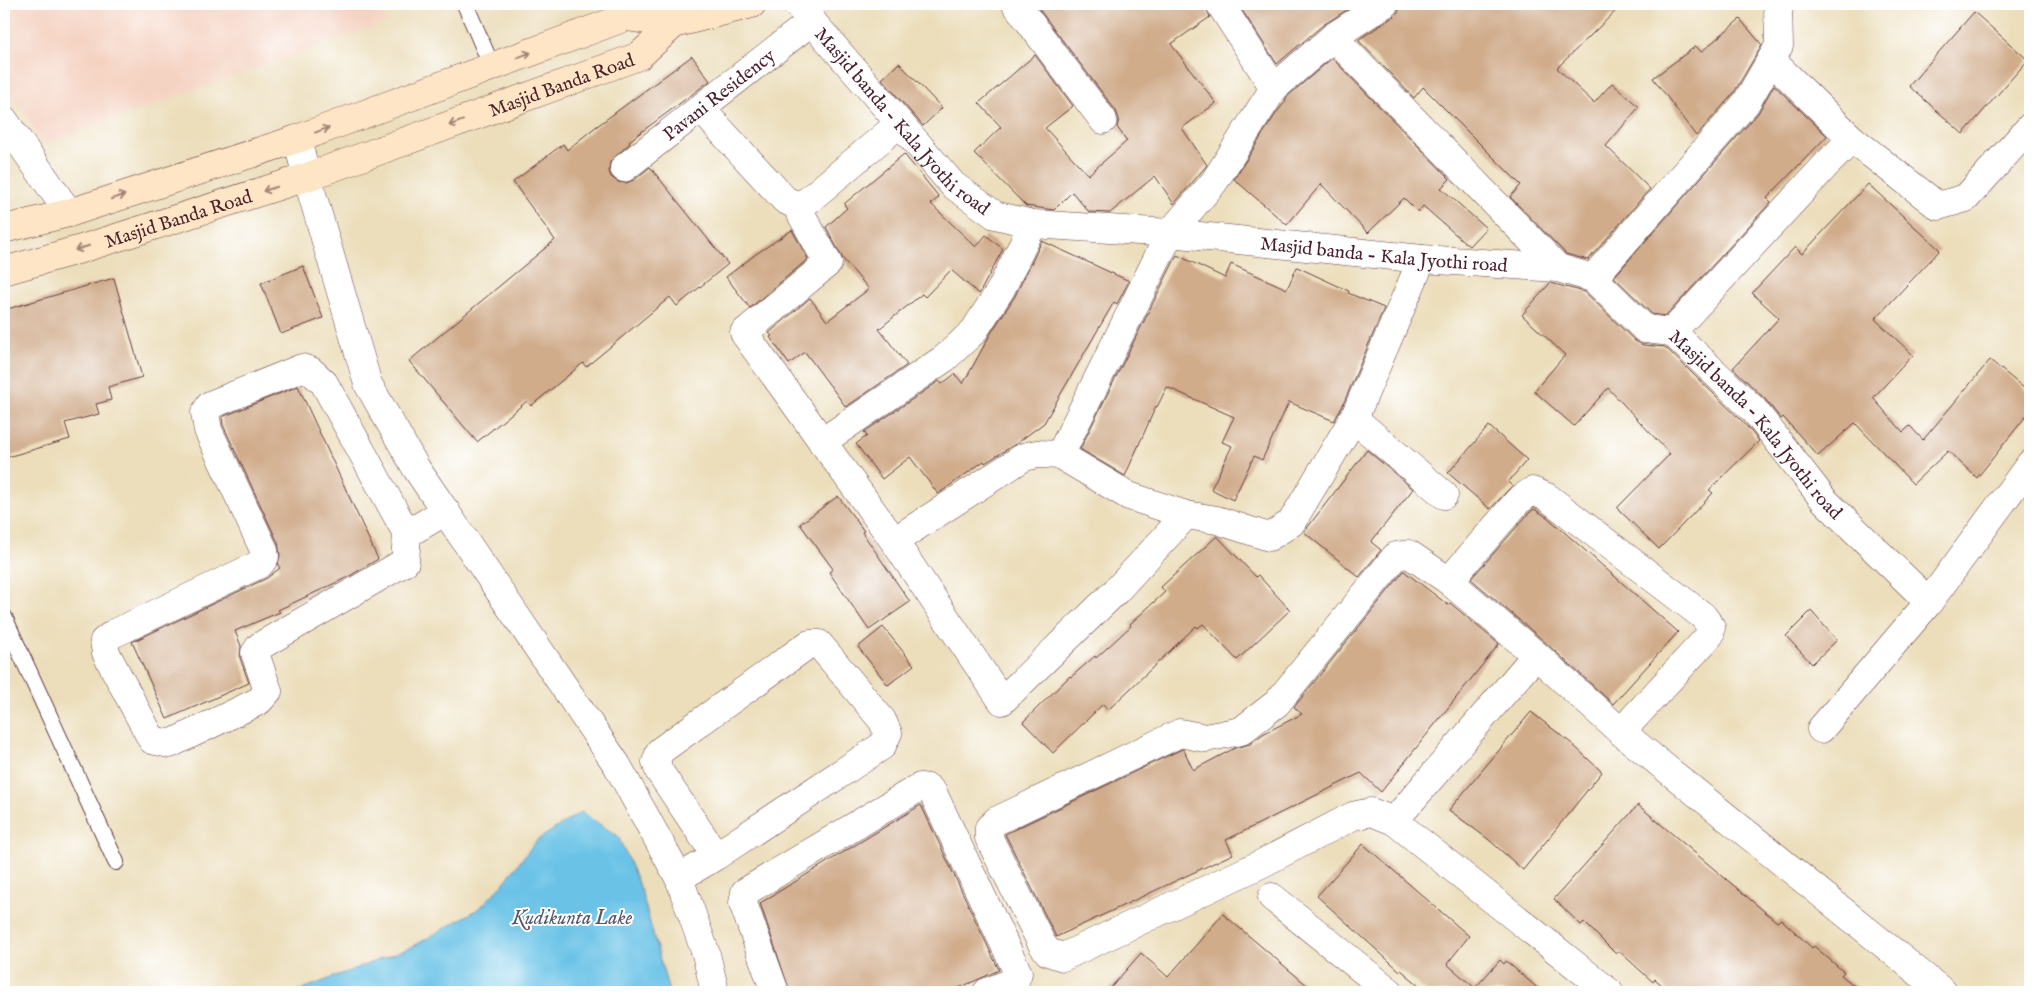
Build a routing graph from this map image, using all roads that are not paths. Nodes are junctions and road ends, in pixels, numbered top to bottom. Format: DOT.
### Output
graph roads {
  1 [pos="465,4"];
  2 [pos="752,4"];
  3 [pos="1016,4"];
  4 [pos="1220,4"];
  5 [pos="1384,4"];
  6 [pos="1778,4"];
  7 [pos="804,12"];
  8 [pos="674,24"];
  9 [pos="1333,37"];
  10 [pos="1771,60"];
  11 [pos="492,67"];
  12 [pos="1274,88"];
  13 [pos="701,109"];
  14 [pos="4,120"];
  15 [pos="1103,120"];
  16 [pos="900,124"];
  17 [pos="2030,127"];
  18 [pos="297,139"];
  19 [pos="1852,139"];
  20 [pos="624,168"];
  21 [pos="307,177"];
  22 [pos="796,205"];
  23 [pos="69,213"];
  24 [pos="1033,224"];
  25 [pos="4,229"];
  26 [pos="1170,233"];
  27 [pos="1422,259"];
  28 [pos="1558,268"];
  29 [pos="4,271"];
  30 [pos="1593,278"];
  31 [pos="1672,332"];
  32 [pos="1353,418"];
  33 [pos="822,442"];
  34 [pos="1060,455"];
  35 [pos="2030,464"];
  36 [pos="1444,495"];
  37 [pos="446,511"];
  38 [pos="1186,515"];
  39 [pos="407,534"];
  40 [pos="894,542"];
  41 [pos="1449,581"];
  42 [pos="1928,602"];
  43 [pos="4,616"];
  44 [pos="1536,655"];
  45 [pos="1821,730"];
  46 [pos="1621,732"];
  47 [pos="1394,821"];
  48 [pos="716,856"];
  49 [pos="116,862"];
  50 [pos="679,878"];
  51 [pos="1272,897"];
  52 [pos="715,992"];
  53 [pos="775,992"];
  54 [pos="987,992"];
  55 [pos="1390,992"];
  56 [pos="1609,992"];
  57 [pos="1943,992"];
  1 -- 11 [label="lane"];
  2 -- 8 [label="main road"];
  3 -- 15 [label="street"];
  4 -- 12 [label="street"];
  5 -- 9 [label="street"];
  6 -- 10 [label="street"];
  7 -- 13 [label="street, Pavani Residency"];
  7 -- 16 [label="street, Masjid banda - Kala Jyothi road"];
  11 -- 8 [label="main road, Masjid Banda Road, one-way"];
  8 -- 21 [label="main road, Masjid Banda Road, one-way"];
  9 -- 12 [label="street"];
  9 -- 28 [label="street"];
  10 -- 19 [label="street"];
  10 -- 30 [label="street"];
  18 -- 11 [label="main road, Masjid Banda Road, one-way"];
  12 -- 26 [label="street"];
  13 -- 20 [label="street, Pavani Residency"];
  13 -- 22 [label="street"];
  14 -- 23 [label="street"];
  16 -- 22 [label="street"];
  16 -- 24 [label="street, Masjid banda - Kala Jyothi road"];
  17 -- 19 [label="street"];
  18 -- 21 [label="street"];
  23 -- 18 [label="main road, Masjid Banda Road, one-way"];
  19 -- 31 [label="street"];
  21 -- 29 [label="main road, Masjid Banda Road, one-way"];
  21 -- 37 [label="street"];
  22 -- 33 [label="street"];
  23 -- 25 [label="main road, Masjid Banda Road"];
  24 -- 26 [label="street, Masjid banda - Kala Jyothi road"];
  24 -- 33 [label="street"];
  26 -- 27 [label="street, Masjid banda - Kala Jyothi road"];
  26 -- 34 [label="street"];
  27 -- 28 [label="street, Masjid banda - Kala Jyothi road"];
  27 -- 32 [label="street"];
  28 -- 30 [label="street, Masjid banda - Kala Jyothi road"];
  30 -- 31 [label="street, Masjid banda - Kala Jyothi road"];
  31 -- 42 [label="street, Masjid banda - Kala Jyothi road"];
  32 -- 36 [label="street"];
  32 -- 38 [label="street"];
  33 -- 40 [label="street"];
  34 -- 38 [label="street"];
  34 -- 40 [label="street"];
  35 -- 42 [label="street"];
  37 -- 39 [label="street"];
  37 -- 50 [label="street"];
  38 -- 40 [label="street"];
  39 -- 39 [label="street"];
  41 -- 44 [label="street"];
  41 -- 46 [label="street"];
  41 -- 47 [label="street"];
  42 -- 45 [label="street"];
  43 -- 49 [label="lane"];
  44 -- 46 [label="street"];
  44 -- 47 [label="street"];
  46 -- 57 [label="street"];
  47 -- 56 [label="street"];
  48 -- 48 [label="street"];
  48 -- 50 [label="street"];
  50 -- 52 [label="street"];
  51 -- 55 [label="street"];
  53 -- 54 [label="street"];
}
